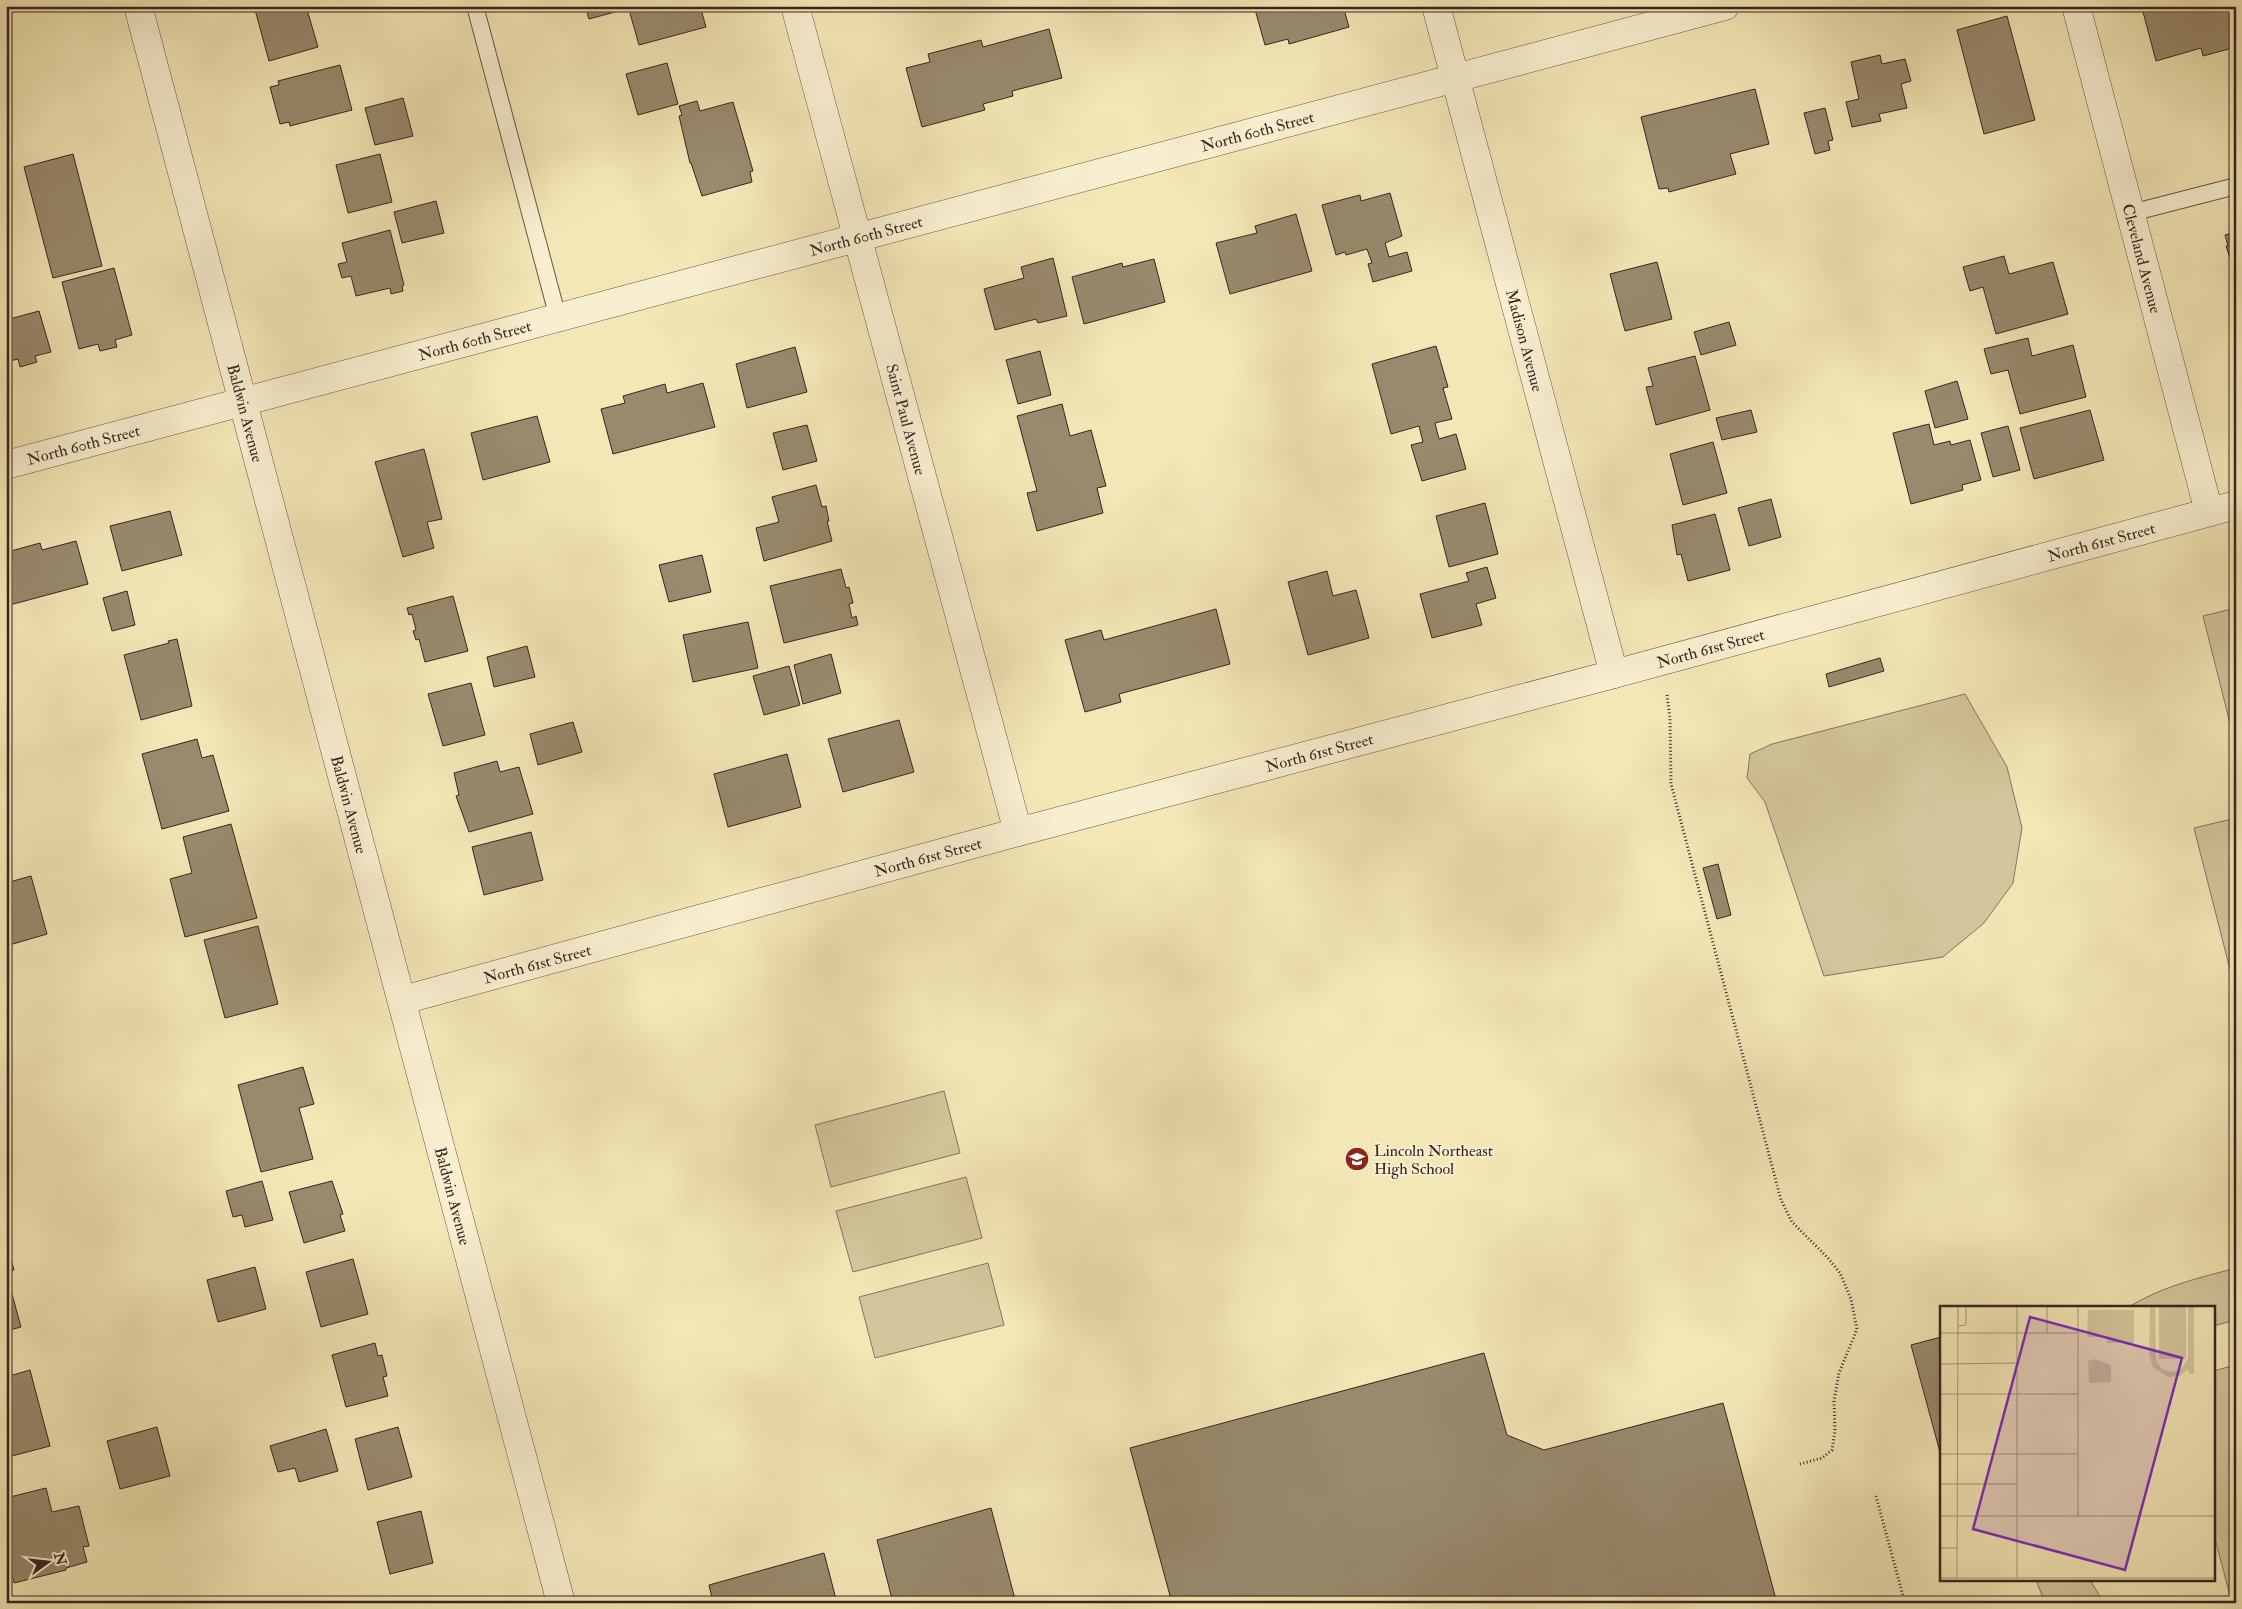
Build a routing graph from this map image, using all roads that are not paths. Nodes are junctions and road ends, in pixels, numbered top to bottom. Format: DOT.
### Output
graph roads {
  1 [pos="138,6"];
  2 [pos="475,6"];
  3 [pos="795,6"];
  4 [pos="1436,6"];
  5 [pos="1725,6"];
  6 [pos="2076,6"];
  7 [pos="1455,78"];
  8 [pos="2236,186"];
  9 [pos="2131,213"];
  10 [pos="858,237"];
  11 [pos="558,318"];
  12 [pos="244,401"];
  13 [pos="6,465"];
  14 [pos="2236,505"];
  15 [pos="2210,512"];
  16 [pos="1614,674"];
  17 [pos="1018,832"];
  18 [pos="403,1000"];
  19 [pos="561,1603"];
  1 -- 12 [label="street, Baldwin Avenue"];
  2 -- 11 [label="lane"];
  3 -- 10 [label="street, Saint Paul Avenue"];
  4 -- 7 [label="street, Madison Avenue"];
  5 -- 7 [label="street, North 60th Street"];
  6 -- 9 [label="street, Cleveland Avenue"];
  7 -- 10 [label="street, North 60th Street"];
  7 -- 16 [label="street, Madison Avenue"];
  8 -- 9 [label="lane"];
  9 -- 15 [label="street, Cleveland Avenue"];
  10 -- 11 [label="street, North 60th Street"];
  10 -- 17 [label="street, Saint Paul Avenue"];
  11 -- 12 [label="street, North 60th Street"];
  12 -- 13 [label="street, North 60th Street"];
  12 -- 18 [label="street, Baldwin Avenue"];
  14 -- 15 [label="street, North 61st Street"];
  15 -- 16 [label="street, North 61st Street"];
  16 -- 17 [label="street, North 61st Street"];
  17 -- 18 [label="street, North 61st Street"];
  18 -- 19 [label="street, Baldwin Avenue"];
}
